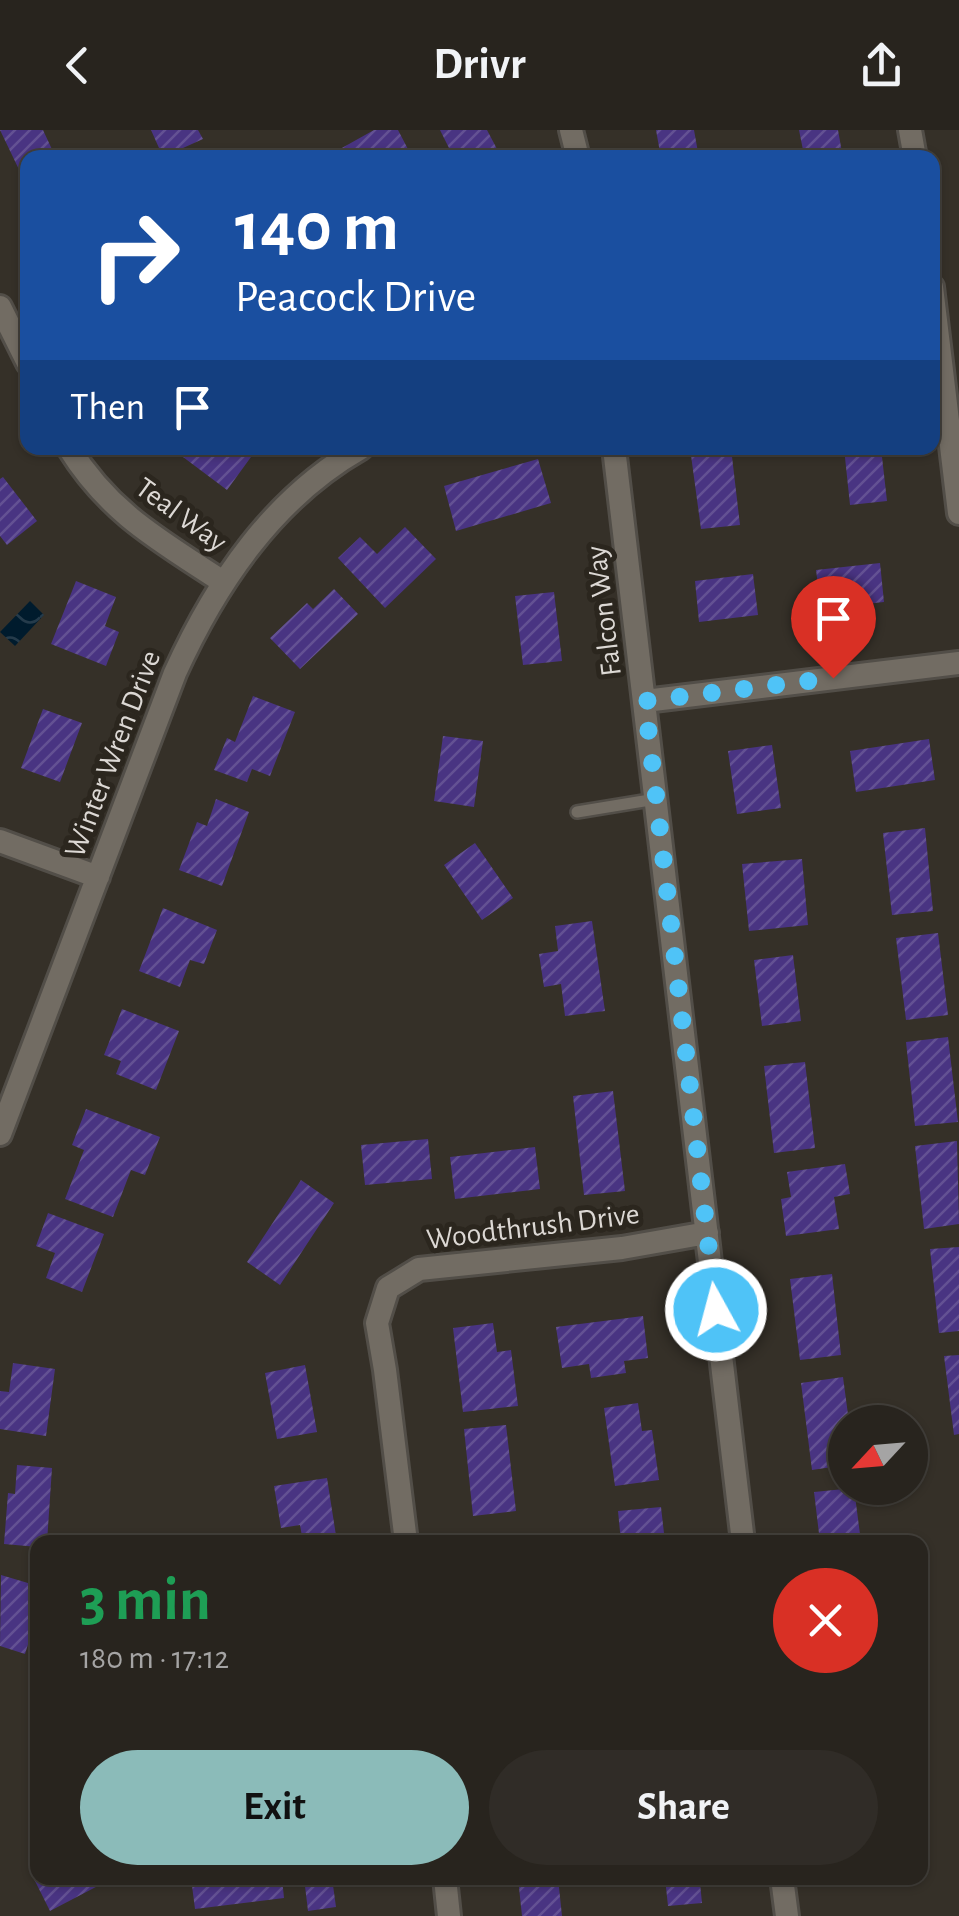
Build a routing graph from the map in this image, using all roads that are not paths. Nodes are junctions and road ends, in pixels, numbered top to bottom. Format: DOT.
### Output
graph roads {
  1 [pos="0,306"];
  2 [pos="20,347"];
  3 [pos="940,354"];
  4 [pos="75,455"];
  5 [pos="351,455"];
  6 [pos="615,455"];
  7 [pos="959,514"];
  8 [pos="224,582"];
  9 [pos="959,662"];
  10 [pos="645,701"];
  11 [pos="656,799"];
  12 [pos="578,812"];
  13 [pos="0,841"];
  14 [pos="98,878"];
  15 [pos="0,1134"];
  16 [pos="707,1233"];
  17 [pos="405,1535"];
  18 [pos="742,1535"];
  19 [pos="446,1885"];
  20 [pos="783,1885"];
  21 [pos="450,1916"];
  22 [pos="787,1916"];
  1 -- 2 [label="street"];
  3 -- 7 [label="street"];
  4 -- 8 [label="street, Teal Way"];
  5 -- 8 [label="street, Winter Wren Drive"];
  6 -- 10 [label="street, Falcon Way"];
  8 -- 14 [label="street, Winter Wren Drive"];
  9 -- 10 [label="street"];
  10 -- 11 [label="street, Falcon Way"];
  11 -- 12 [label="lane"];
  11 -- 16 [label="street, Falcon Way"];
  13 -- 14 [label="street"];
  14 -- 15 [label="street, Winter Wren Drive"];
  16 -- 17 [label="street, Woodthrush Drive"];
  16 -- 18 [label="street, Falcon Way"];
  19 -- 21 [label="street"];
  20 -- 22 [label="street"];
}
